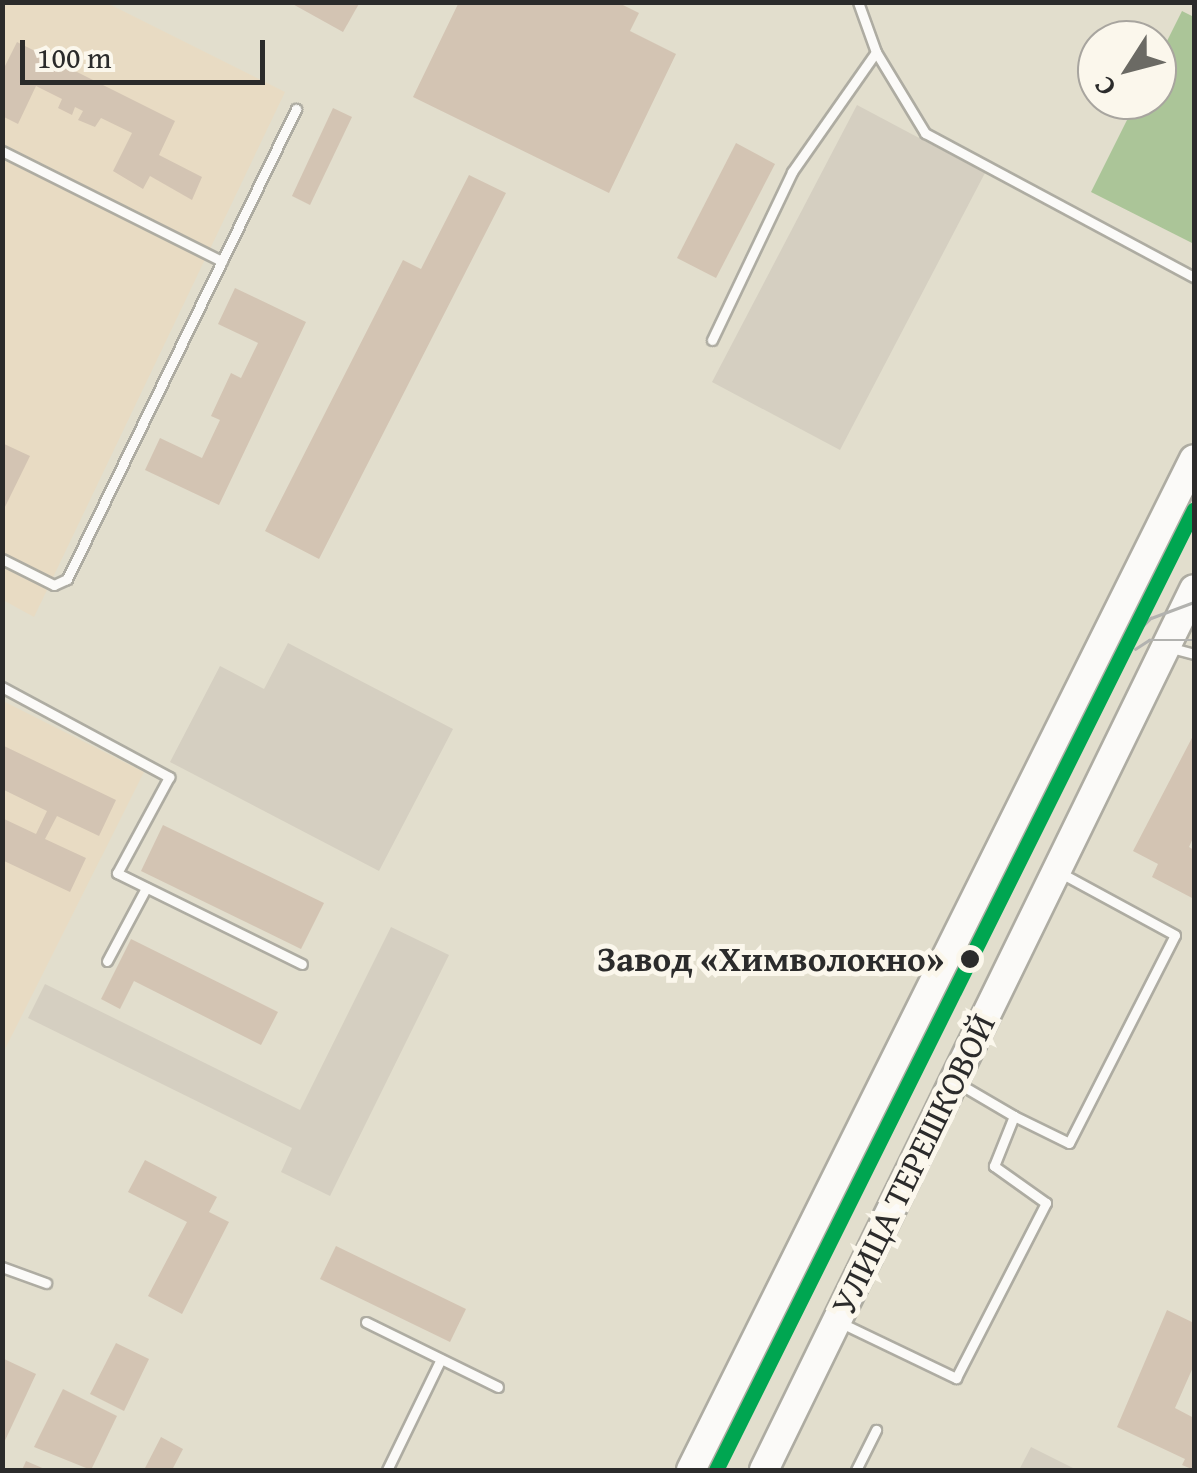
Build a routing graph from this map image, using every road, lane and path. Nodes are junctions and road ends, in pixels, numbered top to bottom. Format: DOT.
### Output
graph roads {
  1 [pos="858,2"];
  2 [pos="876,52"];
  3 [pos="296,109"];
  4 [pos="2,151"];
  5 [pos="222,261"];
  6 [pos="1194,276"];
  7 [pos="712,340"];
  8 [pos="1194,459"];
  9 [pos="2,560"];
  10 [pos="1194,588"];
  11 [pos="1166,646"];
  12 [pos="1194,654"];
  13 [pos="2,687"];
  14 [pos="1056,871"];
  15 [pos="146,888"];
  16 [pos="107,960"];
  17 [pos="302,964"];
  18 [pos="954,1081"];
  19 [pos="1014,1116"];
  20 [pos="2,1267"];
  21 [pos="46,1282"];
  22 [pos="837,1321"];
  23 [pos="366,1322"];
  24 [pos="441,1359"];
  25 [pos="498,1387"];
  26 [pos="876,1430"];
  27 [pos="387,1470"];
  28 [pos="691,1470"];
  29 [pos="764,1470"];
  30 [pos="856,1470"];
  1 -- 2 [label="lane"];
  2 -- 6 [label="lane"];
  2 -- 7 [label="lane"];
  3 -- 5 [label="lane"];
  4 -- 5 [label="lane"];
  5 -- 9 [label="lane"];
  8 -- 28 [label="main road, УЛИЦА ТЕРЕШКОВОЙ"];
  10 -- 11 [label="main road, УЛИЦА ТЕРЕШКОВОЙ"];
  11 -- 12 [label="lane"];
  11 -- 14 [label="main road, УЛИЦА ТЕРЕШКОВОЙ"];
  13 -- 15 [label="lane"];
  14 -- 18 [label="main road, УЛИЦА ТЕРЕШКОВОЙ"];
  14 -- 19 [label="lane"];
  15 -- 16 [label="lane"];
  15 -- 17 [label="lane"];
  18 -- 19 [label="lane"];
  18 -- 22 [label="main road, УЛИЦА ТЕРЕШКОВОЙ"];
  19 -- 22 [label="lane"];
  20 -- 21 [label="lane"];
  22 -- 29 [label="main road, УЛИЦА ТЕРЕШКОВОЙ"];
  23 -- 24 [label="lane"];
  24 -- 25 [label="lane"];
  24 -- 27 [label="lane"];
  26 -- 30 [label="lane"];
}
